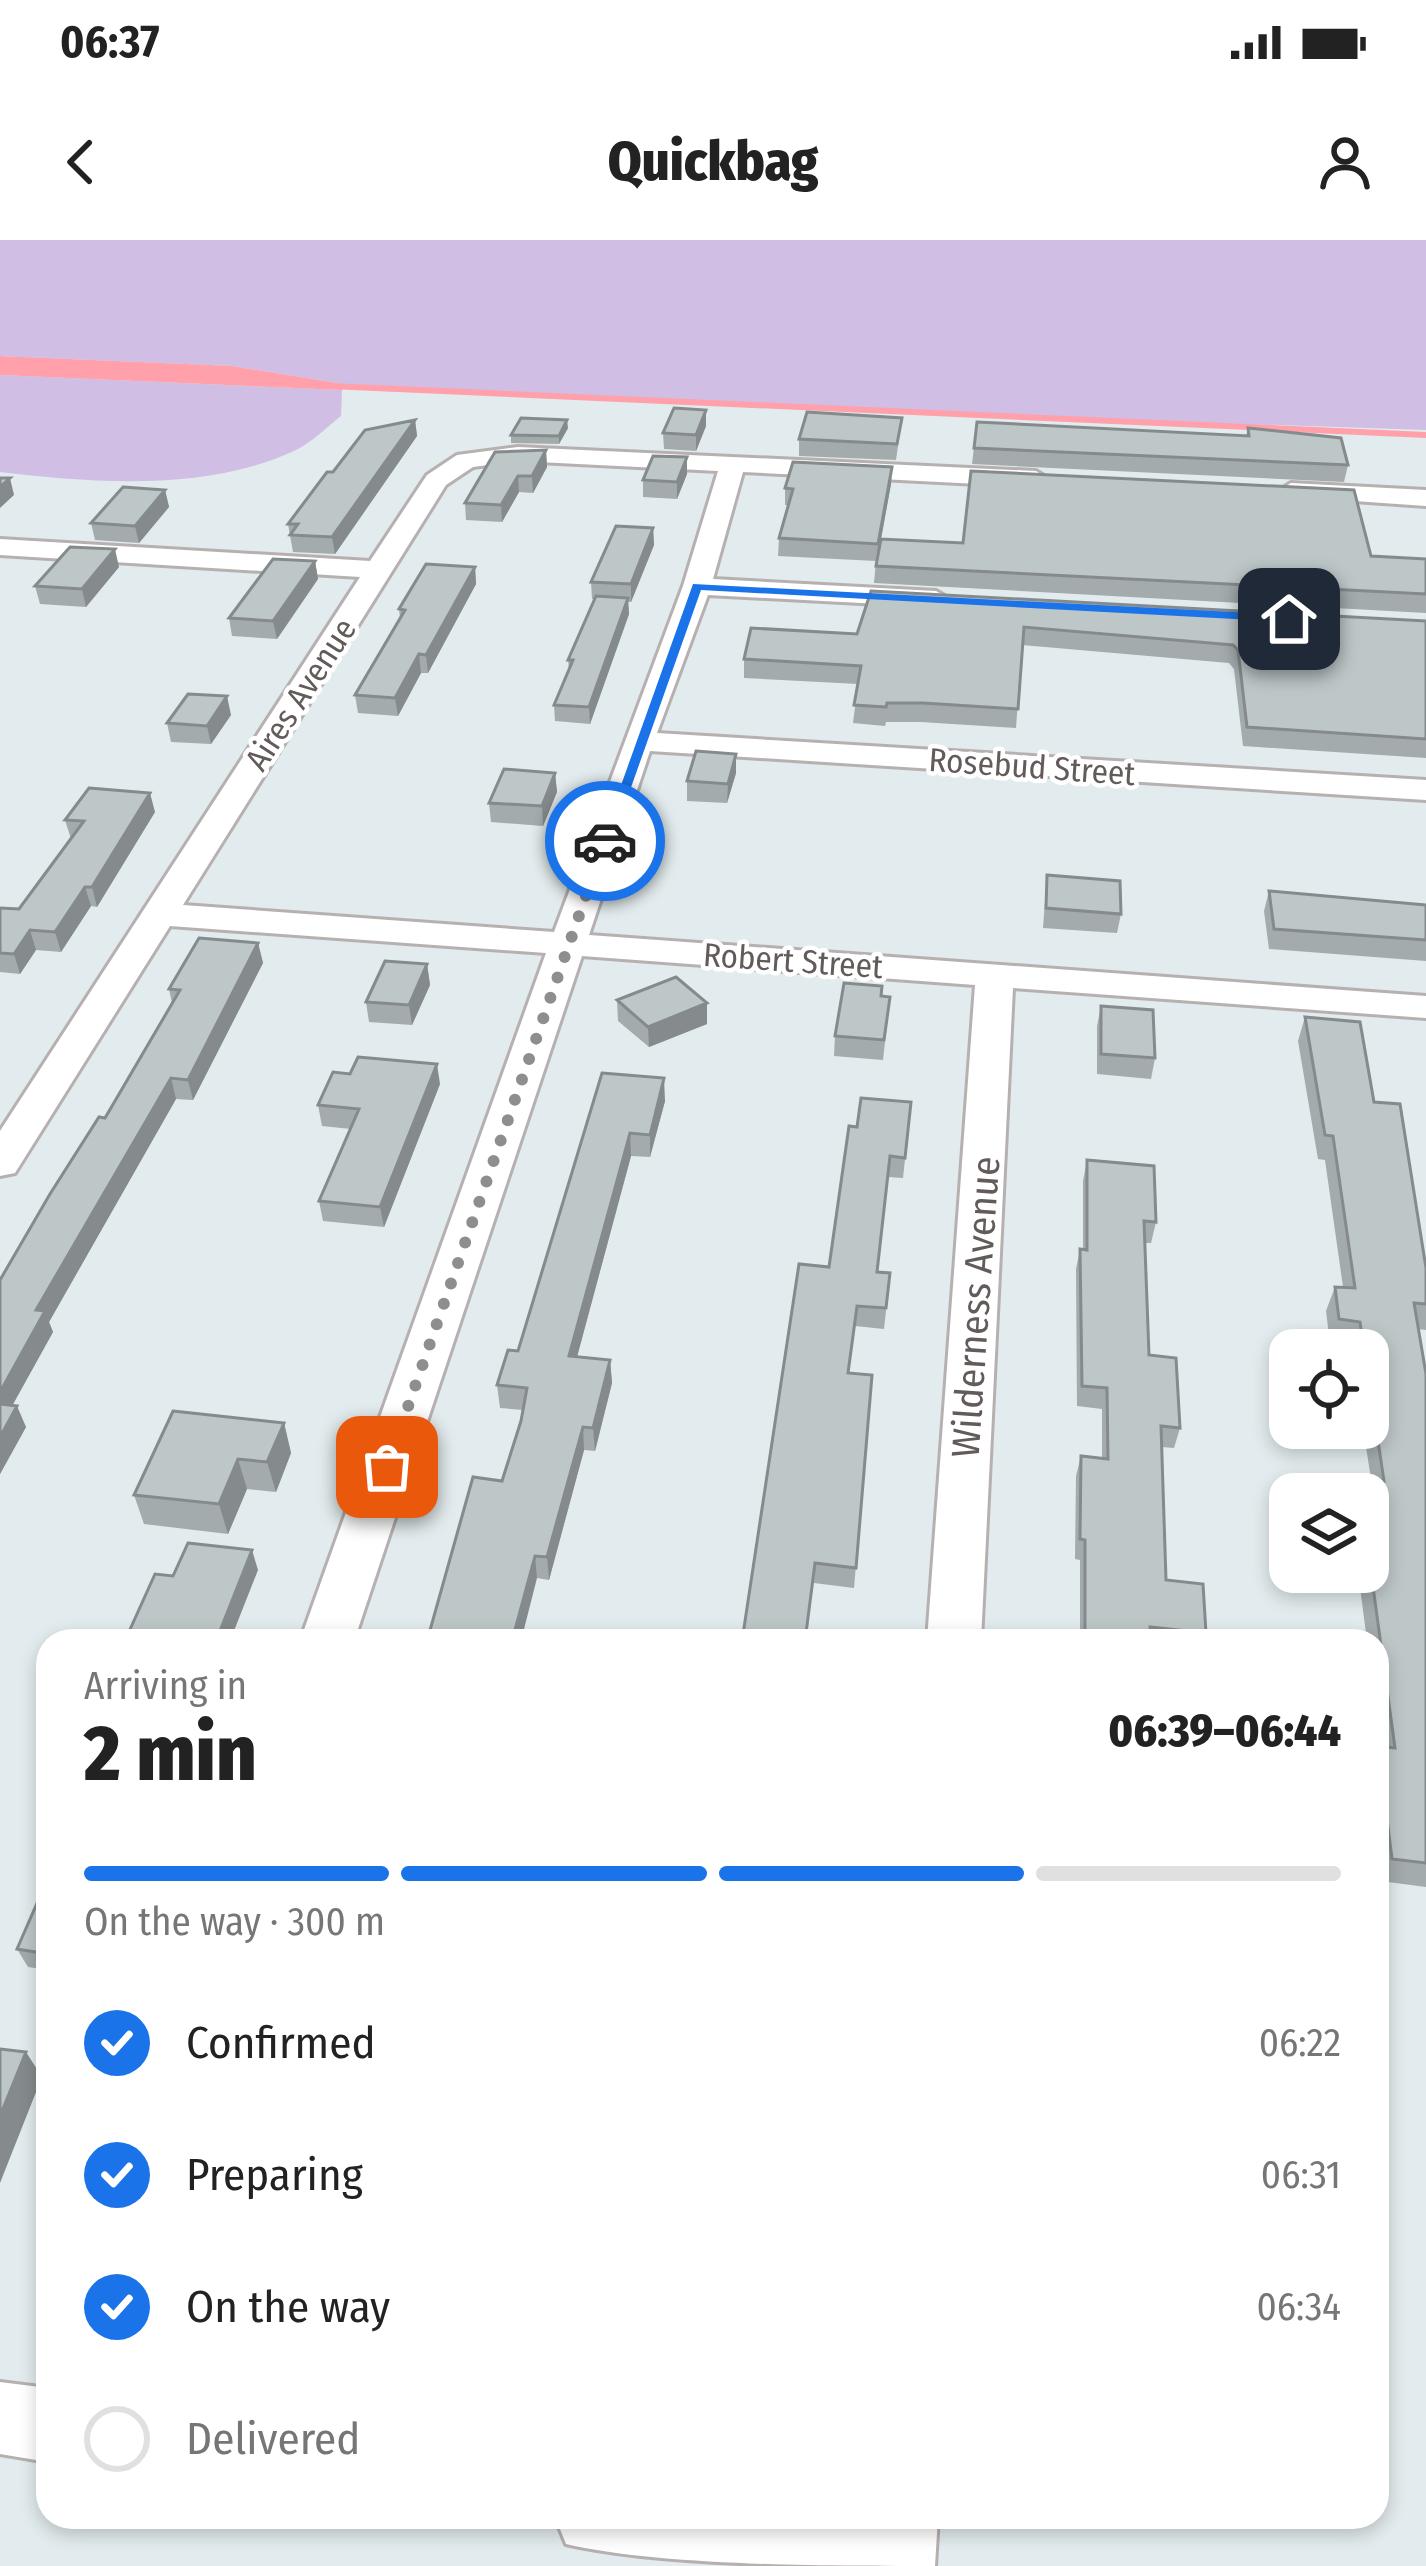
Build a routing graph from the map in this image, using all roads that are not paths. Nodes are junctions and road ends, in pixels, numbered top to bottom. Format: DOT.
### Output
graph roads {
  1 [pos="733,464"];
  2 [pos="1067,481"];
  3 [pos="1259,490"];
  4 [pos="1426,498"];
  5 [pos="12,548"];
  6 [pos="379,570"];
  7 [pos="0,573"];
  8 [pos="697,586"];
  9 [pos="956,600"];
  10 [pos="638,741"];
  11 [pos="1426,790"];
  12 [pos="160,914"];
  13 [pos="569,945"];
  14 [pos="995,974"];
  15 [pos="1426,1007"];
  16 [pos="0,1163"];
  17 [pos="331,1629"];
  18 [pos="955,1629"];
  19 [pos="0,2418"];
  20 [pos="36,2423"];
  21 [pos="665,2529"];
  22 [pos="899,2529"];
  23 [pos="885,2566"];
  24 [pos="897,2566"];
  1 -- 2 [label="street, Aires Avenue"];
  1 -- 6 [label="street, Aires Avenue"];
  1 -- 8 [label="street"];
  3 -- 4 [label="street"];
  5 -- 6 [label="street"];
  5 -- 7 [label="street"];
  6 -- 12 [label="street, Aires Avenue"];
  8 -- 9 [label="street"];
  8 -- 10 [label="street"];
  10 -- 11 [label="street, Rosebud Street"];
  10 -- 13 [label="street"];
  12 -- 13 [label="street, Robert Street"];
  12 -- 16 [label="street, Aires Avenue"];
  13 -- 14 [label="street, Robert Street"];
  13 -- 17 [label="street"];
  14 -- 15 [label="street, Robert Street"];
  14 -- 18 [label="street, Wilderness Avenue"];
  19 -- 20 [label="street"];
  21 -- 23 [label="street"];
  22 -- 24 [label="street"];
}
